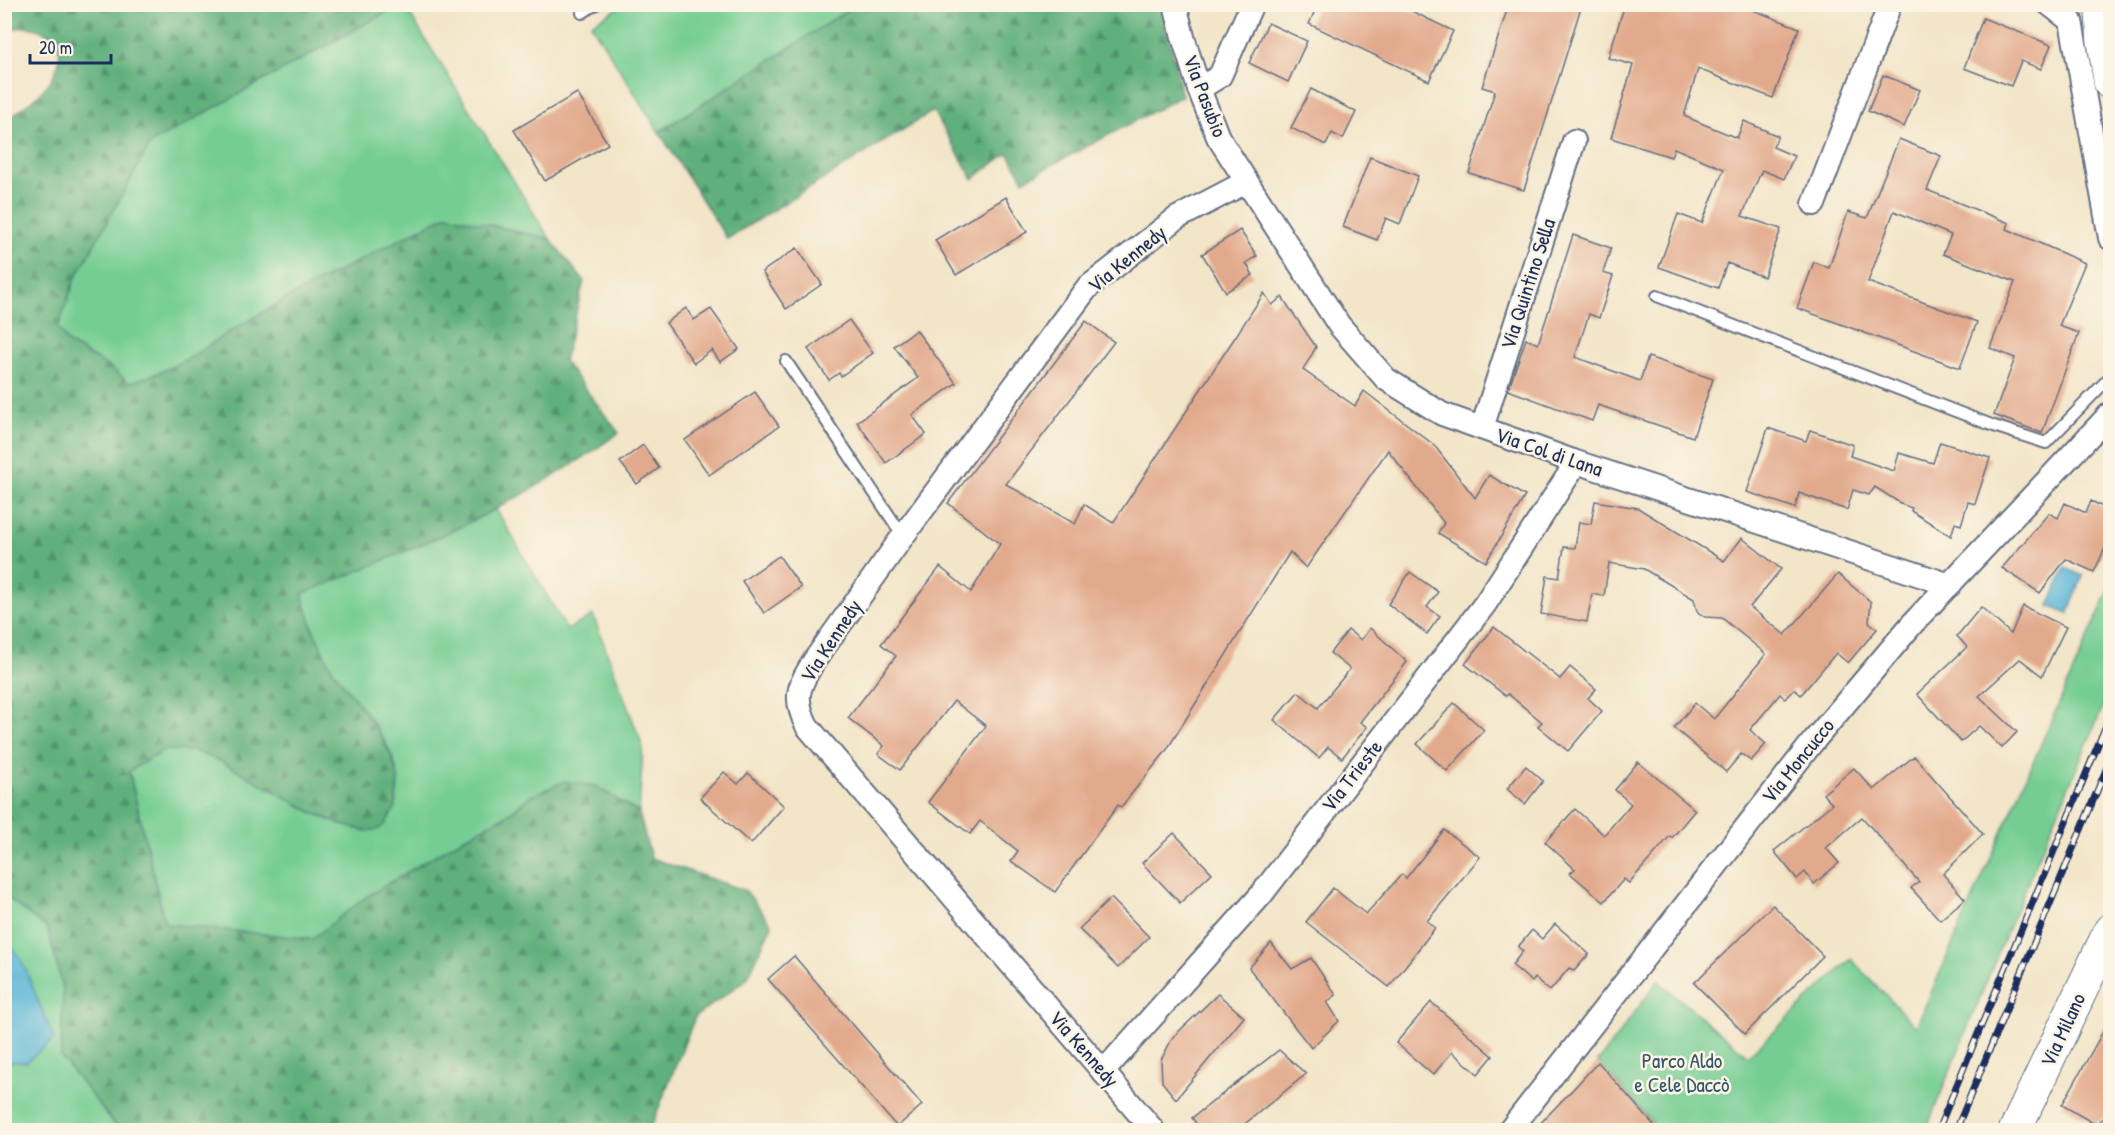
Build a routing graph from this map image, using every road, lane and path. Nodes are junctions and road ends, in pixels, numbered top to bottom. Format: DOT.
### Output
graph roads {
  1 [pos="596,4"];
  2 [pos="1175,4"];
  3 [pos="1252,4"];
  4 [pos="1890,4"];
  5 [pos="2049,4"];
  6 [pos="2101,4"];
  7 [pos="582,13"];
  8 [pos="2110,83"];
  9 [pos="1199,89"];
  10 [pos="1574,141"];
  11 [pos="1246,182"];
  12 [pos="1814,204"];
  13 [pos="2110,238"];
  14 [pos="1657,296"];
  15 [pos="786,361"];
  16 [pos="2110,377"];
  17 [pos="2110,414"];
  18 [pos="1482,428"];
  19 [pos="1574,461"];
  20 [pos="903,536"];
  21 [pos="1950,585"];
  22 [pos="2110,930"];
  23 [pos="1103,1072"];
  24 [pos="1153,1131"];
  25 [pos="1510,1131"];
  26 [pos="2015,1131"];
  1 -- 7 [label="lane"];
  2 -- 9 [label="street, Via Pasubio"];
  3 -- 9 [label="street"];
  4 -- 12 [label="street"];
  5 -- 13 [label="street"];
  6 -- 8 [label="street"];
  9 -- 11 [label="street, Via Pasubio"];
  10 -- 18 [label="street, Via Quintino Sella"];
  11 -- 18 [label="street, Via Col di Lana"];
  11 -- 20 [label="street, Via Kennedy"];
  14 -- 16 [label="lane"];
  15 -- 20 [label="lane"];
  17 -- 21 [label="street, Via Moncucco"];
  18 -- 19 [label="street, Via Col di Lana"];
  19 -- 21 [label="street, Via Col di Lana"];
  19 -- 23 [label="street, Via Trieste"];
  20 -- 23 [label="street, Via Kennedy"];
  21 -- 25 [label="street, Via Moncucco"];
  22 -- 26 [label="street, Via Milano"];
  23 -- 24 [label="street, Via Kennedy"];
}
